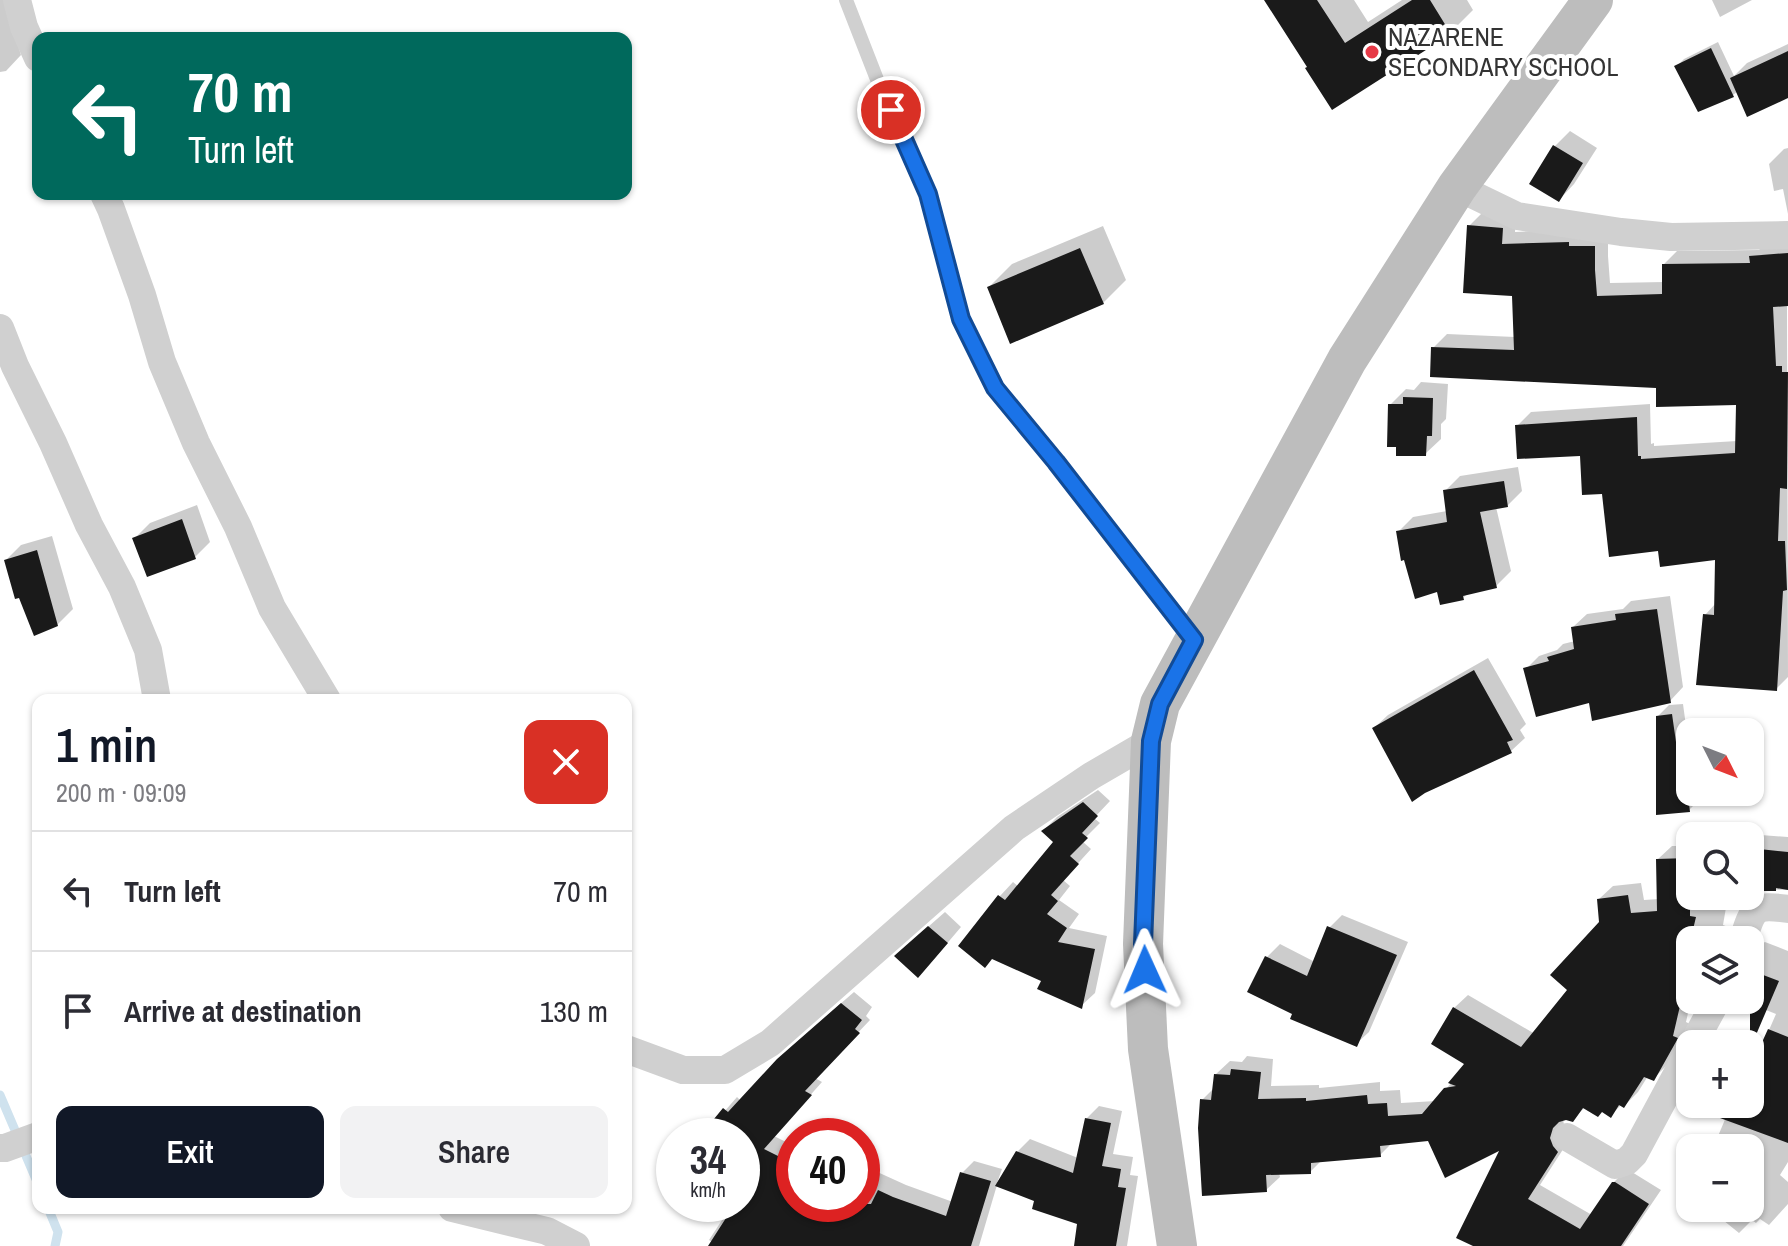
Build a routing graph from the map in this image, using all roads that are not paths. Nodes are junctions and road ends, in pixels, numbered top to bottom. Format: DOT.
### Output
graph roads {
  1 [pos="17,0"];
  2 [pos="846,0"];
  3 [pos="1593,0"];
  4 [pos="32,45"];
  5 [pos="1457,187"];
  6 [pos="107,200"];
  7 [pos="1788,235"];
  8 [pos="0,328"];
  9 [pos="1194,640"];
  10 [pos="156,694"];
  11 [pos="323,694"];
  12 [pos="1151,741"];
  13 [pos="1788,909"];
  14 [pos="1748,926"];
  15 [pos="632,1051"];
  16 [pos="1676,1076"];
  17 [pos="1567,1137"];
  18 [pos="32,1138"];
  19 [pos="2,1148"];
  20 [pos="477,1214"];
  21 [pos="576,1246"];
  22 [pos="1177,1246"];
  1 -- 4 [label="street"];
  2 -- 9 [label="lane"];
  3 -- 5 [label="street"];
  5 -- 7 [label="street"];
  5 -- 9 [label="street"];
  6 -- 11 [label="street"];
  8 -- 10 [label="street"];
  9 -- 12 [label="street"];
  12 -- 15 [label="street"];
  12 -- 22 [label="street"];
  13 -- 14 [label="street"];
  16 -- 17 [label="street"];
  18 -- 19 [label="street"];
  20 -- 21 [label="street"];
}
